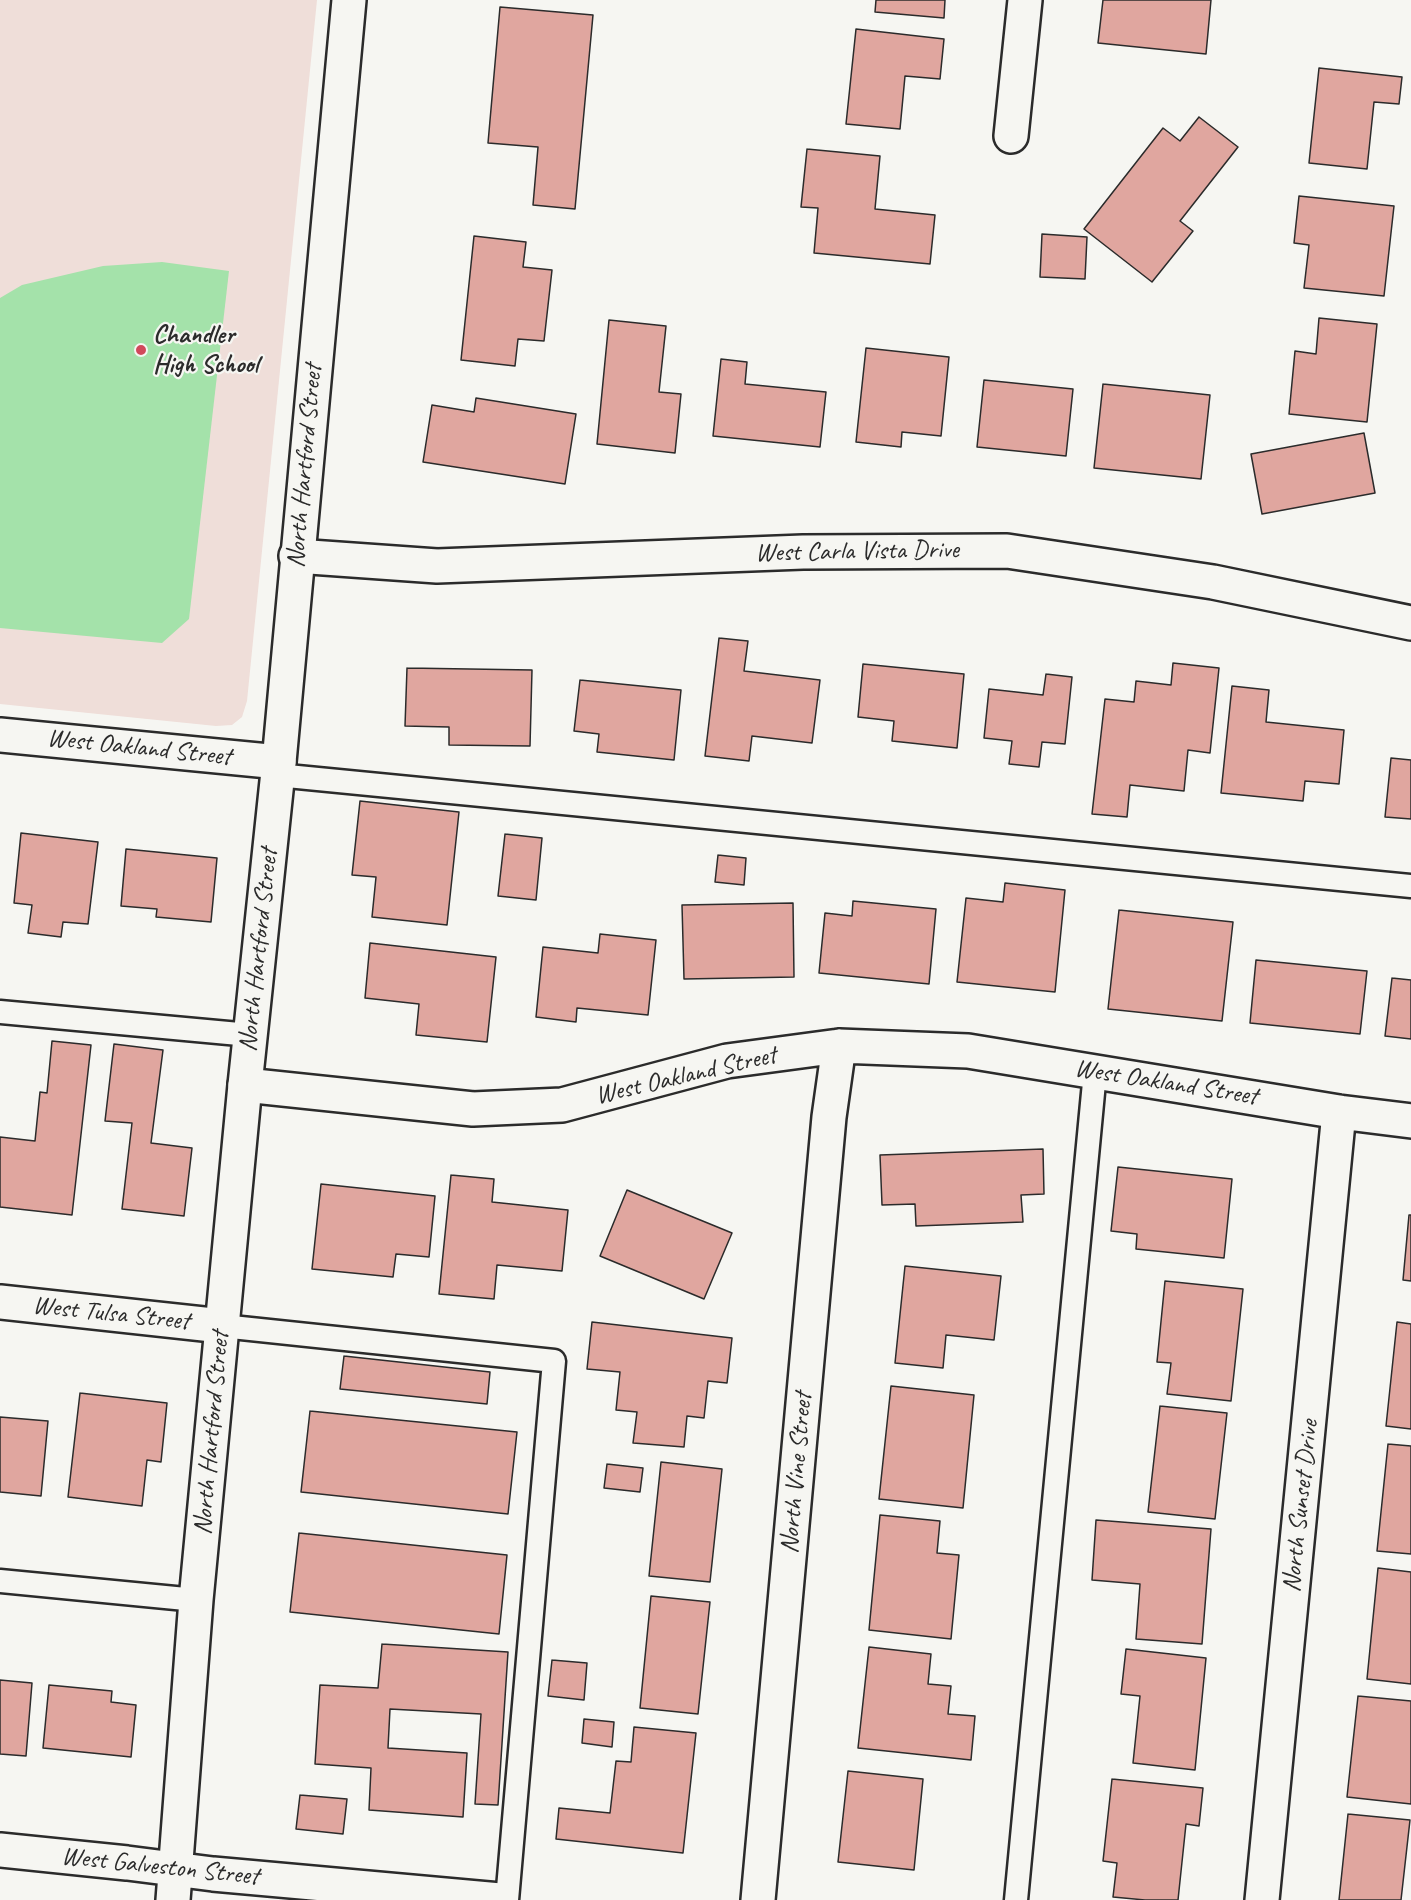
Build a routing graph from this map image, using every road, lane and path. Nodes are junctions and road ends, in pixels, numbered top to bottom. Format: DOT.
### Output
graph roads {
  1 [pos="349,0"];
  2 [pos="1025,0"];
  3 [pos="1011,136"];
  4 [pos="296,556"];
  5 [pos="1411,623"];
  6 [pos="0,735"];
  7 [pos="278,768"];
  8 [pos="1411,886"];
  9 [pos="0,1012"];
  10 [pos="250,1035"];
  11 [pos="839,1046"];
  12 [pos="1095,1072"];
  13 [pos="245,1085"];
  14 [pos="1339,1112"];
  15 [pos="1411,1120"];
  16 [pos="0,1302"];
  17 [pos="222,1326"];
  18 [pos="0,1581"];
  19 [pos="196,1600"];
  20 [pos="0,1851"];
  21 [pos="175,1885"];
  22 [pos="500,1900"];
  23 [pos="507,1900"];
  24 [pos="758,1900"];
  25 [pos="1016,1900"];
  26 [pos="1262,1900"];
  1 -- 4 [label="street, North Hartford Street"];
  2 -- 3 [label="street"];
  4 -- 5 [label="street, West Carla Vista Drive"];
  4 -- 7 [label="street, North Hartford Street"];
  6 -- 7 [label="street, West Oakland Street"];
  7 -- 8 [label="lane"];
  7 -- 10 [label="street, North Hartford Street"];
  9 -- 10 [label="lane"];
  10 -- 13 [label="street, North Hartford Street"];
  11 -- 12 [label="street, West Oakland Street"];
  11 -- 13 [label="street, West Oakland Street"];
  11 -- 24 [label="street, North Vine Street"];
  12 -- 14 [label="street, West Oakland Street"];
  12 -- 25 [label="lane"];
  13 -- 17 [label="street, North Hartford Street"];
  14 -- 15 [label="street, West Oakland Street"];
  14 -- 26 [label="street, North Sunset Drive"];
  16 -- 17 [label="street, West Tulsa Street"];
  17 -- 19 [label="street, North Hartford Street"];
  17 -- 23 [label="lane"];
  18 -- 19 [label="lane"];
  19 -- 21 [label="street, North Hartford Street"];
  20 -- 21 [label="street, West Galveston Street"];
  21 -- 22 [label="street, West Galveston Street"];
}
